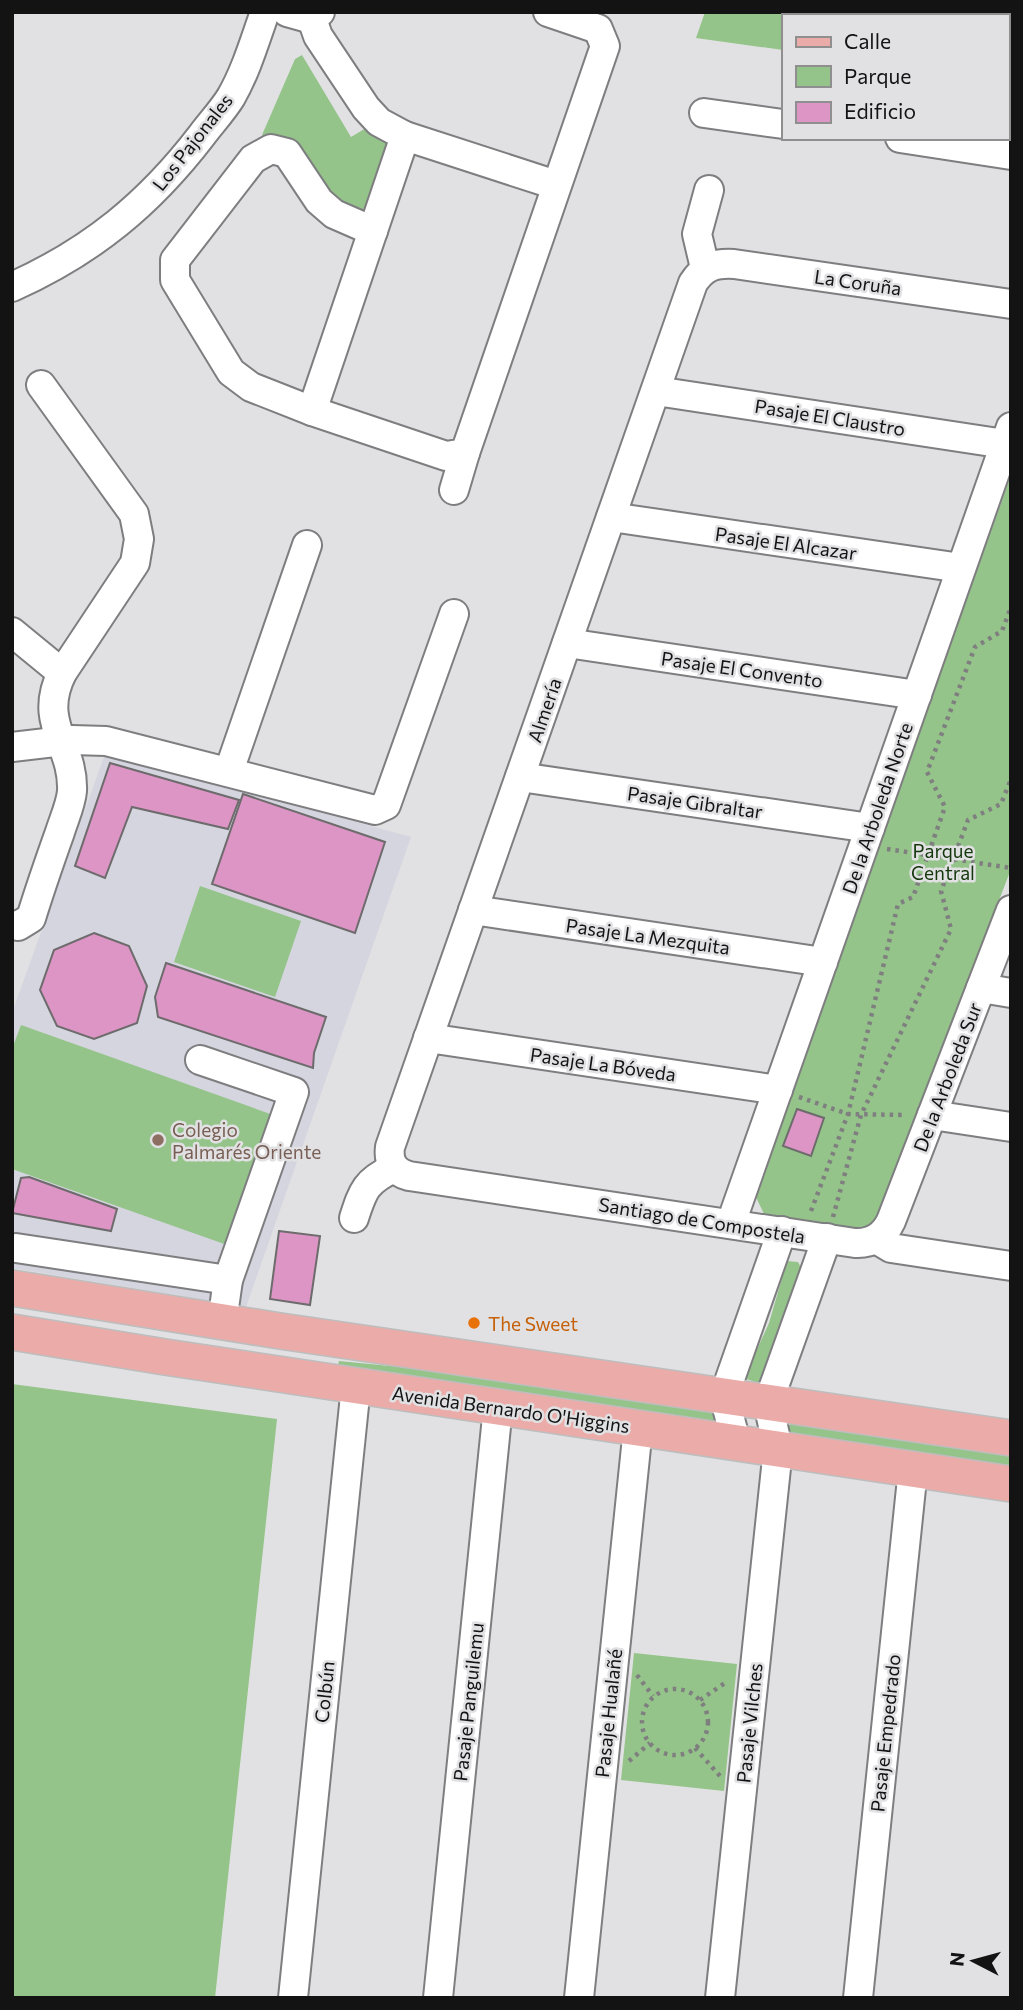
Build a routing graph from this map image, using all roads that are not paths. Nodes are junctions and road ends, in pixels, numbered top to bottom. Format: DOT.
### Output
graph roads {
  1 [pos="265,12"];
  2 [pos="548,12"];
  3 [pos="305,15"];
  4 [pos="704,113"];
  5 [pos="782,124"];
  6 [pos="405,136"];
  7 [pos="913,140"];
  8 [pos="1011,155"];
  9 [pos="556,185"];
  10 [pos="709,190"];
  11 [pos="373,231"];
  12 [pos="705,268"];
  13 [pos="12,287"];
  14 [pos="1011,304"];
  15 [pos="41,384"];
  16 [pos="656,391"];
  17 [pos="312,411"];
  18 [pos="1008,436"];
  19 [pos="465,453"];
  20 [pos="454,490"];
  21 [pos="611,517"];
  22 [pos="307,545"];
  23 [pos="961,568"];
  24 [pos="454,614"];
  25 [pos="12,632"];
  26 [pos="567,643"];
  27 [pos="62,673"];
  28 [pos="917,695"];
  29 [pos="60,742"];
  30 [pos="12,747"];
  31 [pos="229,771"];
  32 [pos="520,777"];
  33 [pos="867,836"];
  34 [pos="473,910"];
  35 [pos="1011,910"];
  36 [pos="12,925"];
  37 [pos="823,962"];
  38 [pos="981,988"];
  39 [pos="1011,993"];
  40 [pos="428,1038"];
  41 [pos="200,1060"];
  42 [pos="778,1090"];
  43 [pos="932,1115"];
  44 [pos="1011,1127"];
  45 [pos="394,1168"];
  46 [pos="354,1218"];
  47 [pos="780,1231"];
  48 [pos="876,1239"];
  49 [pos="16,1248"];
  50 [pos="1011,1266"];
  51 [pos="228,1280"];
  52 [pos="12,1288"];
  53 [pos="222,1322"];
  54 [pos="12,1332"];
  55 [pos="369,1344"];
  56 [pos="339,1383"];
  57 [pos="724,1396"];
  58 [pos="768,1403"];
  59 [pos="498,1407"];
  60 [pos="638,1428"];
  61 [pos="1011,1438"];
  62 [pos="736,1442"];
  63 [pos="778,1449"];
  64 [pos="913,1469"];
  65 [pos="1011,1484"];
  66 [pos="293,1998"];
  67 [pos="438,1998"];
  68 [pos="579,1998"];
  69 [pos="720,1998"];
  70 [pos="858,1998"];
  1 -- 13 [label="street, Los Pajonales"];
  2 -- 9 [label="street"];
  3 -- 6 [label="street"];
  4 -- 5 [label="street"];
  6 -- 9 [label="street"];
  6 -- 11 [label="street"];
  7 -- 8 [label="street"];
  9 -- 19 [label="street"];
  10 -- 12 [label="street"];
  11 -- 17 [label="street"];
  11 -- 17 [label="street"];
  12 -- 14 [label="street, La Coruña"];
  12 -- 16 [label="street, Almería"];
  15 -- 27 [label="street"];
  16 -- 18 [label="street, Pasaje El Claustro"];
  16 -- 21 [label="street, Almería"];
  17 -- 19 [label="street"];
  18 -- 23 [label="street, De la Arboleda Norte"];
  19 -- 20 [label="street"];
  21 -- 23 [label="street, Pasaje El Alcazar"];
  21 -- 26 [label="street, Almería"];
  22 -- 31 [label="street"];
  23 -- 28 [label="street, De la Arboleda Norte"];
  24 -- 31 [label="street"];
  25 -- 27 [label="street"];
  26 -- 28 [label="street, Pasaje El Convento"];
  26 -- 32 [label="street, Almería"];
  27 -- 29 [label="street"];
  28 -- 33 [label="street, De la Arboleda Norte"];
  29 -- 30 [label="street"];
  29 -- 31 [label="street"];
  29 -- 36 [label="street"];
  32 -- 33 [label="street, Pasaje Gibraltar"];
  32 -- 34 [label="street, Almería"];
  33 -- 37 [label="street, De la Arboleda Norte"];
  34 -- 37 [label="street, Pasaje La Mezquita"];
  34 -- 40 [label="street, Almería"];
  35 -- 38 [label="street, De la Arboleda Sur"];
  37 -- 42 [label="street, De la Arboleda Norte"];
  38 -- 39 [label="street"];
  38 -- 43 [label="street, De la Arboleda Sur"];
  40 -- 42 [label="street, Pasaje La Bóveda"];
  40 -- 45 [label="street, Almería"];
  41 -- 51 [label="street"];
  42 -- 47 [label="street, De la Arboleda Norte"];
  43 -- 44 [label="street"];
  43 -- 48 [label="street, De la Arboleda Sur"];
  45 -- 46 [label="street"];
  45 -- 47 [label="street, Santiago de Compostela"];
  47 -- 48 [label="street, Santiago de Compostela"];
  47 -- 57 [label="street"];
  47 -- 58 [label="street"];
  48 -- 50 [label="street, Santiago de Compostela"];
  49 -- 51 [label="street"];
  51 -- 53 [label="street"];
  52 -- 53 [label="main road"];
  53 -- 55 [label="main road"];
  54 -- 56 [label="main road, Avenida Bernardo O'Higgins"];
  55 -- 56 [label="main road"];
  55 -- 57 [label="main road"];
  56 -- 59 [label="main road, Avenida Bernardo O'Higgins"];
  56 -- 66 [label="street, Colbún"];
  57 -- 58 [label="main road"];
  57 -- 62 [label="street"];
  58 -- 61 [label="main road"];
  58 -- 63 [label="street"];
  59 -- 60 [label="main road, Avenida Bernardo O'Higgins"];
  59 -- 67 [label="street, Pasaje Panguilemu"];
  60 -- 62 [label="main road, Avenida Bernardo O'Higgins"];
  60 -- 68 [label="street, Pasaje Hualañé"];
  62 -- 63 [label="main road, Avenida Bernardo O'Higgins"];
  63 -- 64 [label="main road, Avenida Bernardo O'Higgins"];
  63 -- 69 [label="street, Pasaje Vilches"];
  64 -- 65 [label="main road, Avenida Bernardo O'Higgins"];
  64 -- 70 [label="street, Pasaje Empedrado"];
}
